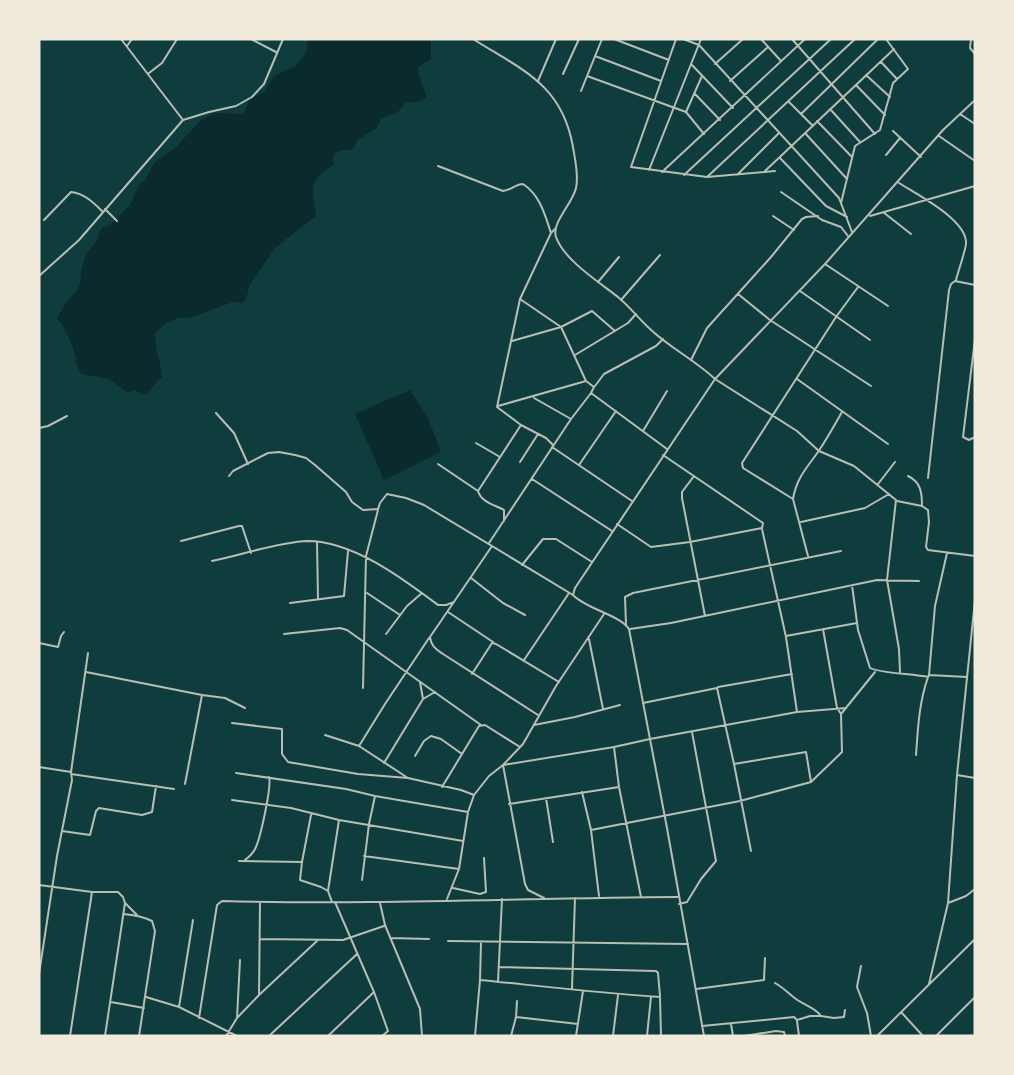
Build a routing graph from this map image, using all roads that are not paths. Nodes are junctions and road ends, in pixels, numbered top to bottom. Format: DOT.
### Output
graph roads {
  1 [pos="121,39"];
  2 [pos="132,39"];
  3 [pos="177,39"];
  4 [pos="251,39"];
  5 [pos="283,39"];
  6 [pos="472,39"];
  7 [pos="556,39"];
  8 [pos="579,39"];
  9 [pos="602,39"];
  10 [pos="614,39"];
  11 [pos="676,39"];
  12 [pos="683,39"];
  13 [pos="701,39"];
  14 [pos="743,39"];
  15 [pos="761,39"];
  16 [pos="792,39"];
  17 [pos="805,39"];
  18 [pos="831,39"];
  19 [pos="855,39"];
  20 [pos="878,39"];
  21 [pos="886,39"];
  22 [pos="970,39"];
  23 [pos="699,45"];
  24 [pos="798,45"];
  25 [pos="127,46"];
  26 [pos="768,47"];
  27 [pos="894,49"];
  28 [pos="276,52"];
  29 [pos="975,54"];
  30 [pos="595,56"];
  31 [pos="809,59"];
  32 [pos="669,60"];
  33 [pos="781,61"];
  34 [pos="881,61"];
  35 [pos="715,64"];
  36 [pos="692,65"];
  37 [pos="821,72"];
  38 [pos="149,74"];
  39 [pos="563,74"];
  40 [pos="702,75"];
  41 [pos="866,75"];
  42 [pos="587,76"];
  43 [pos="897,79"];
  44 [pos="538,81"];
  45 [pos="661,81"];
  46 [pos="730,81"];
  47 [pos="832,85"];
  48 [pos="856,85"];
  49 [pos="581,91"];
  50 [pos="695,93"];
  51 [pos="745,96"];
  52 [pos="843,98"];
  53 [pos="890,98"];
  54 [pos="975,100"];
  55 [pos="654,101"];
  56 [pos="789,102"];
  57 [pos="674,107"];
  58 [pos="733,108"];
  59 [pos="756,109"];
  60 [pos="830,109"];
  61 [pos="686,112"];
  62 [pos="801,114"];
  63 [pos="960,114"];
  64 [pos="885,115"];
  65 [pos="183,120"];
  66 [pos="720,120"];
  67 [pos="768,121"];
  68 [pos="817,121"];
  69 [pos="975,124"];
  70 [pos="812,125"];
  71 [pos="893,131"];
  72 [pos="779,133"];
  73 [pos="805,133"];
  74 [pos="704,134"];
  75 [pos="875,134"];
  76 [pos="939,136"];
  77 [pos="900,138"];
  78 [pos="860,142"];
  79 [pos="791,146"];
  80 [pos="886,155"];
  81 [pos="779,157"];
  82 [pos="921,157"];
  83 [pos="852,158"];
  84 [pos="975,161"];
  85 [pos="438,165"];
  86 [pos="649,170"];
  87 [pos="775,171"];
  88 [pos="662,172"];
  89 [pos="764,172"];
  90 [pos="684,175"];
  91 [pos="737,175"];
  92 [pos="707,177"];
  93 [pos="847,179"];
  94 [pos="899,183"];
  95 [pos="975,186"];
  96 [pos="782,192"];
  97 [pos="926,200"];
  98 [pos="841,203"];
  99 [pos="104,211"];
  100 [pos="883,212"];
  101 [pos="773,216"];
  102 [pos="818,216"];
  103 [pos="847,217"];
  104 [pos="868,217"];
  105 [pos="44,220"];
  106 [pos="117,221"];
  107 [pos="556,229"];
  108 [pos="794,230"];
  109 [pos="852,232"];
  110 [pos="551,233"];
  111 [pos="911,234"];
  112 [pos="848,236"];
  113 [pos="660,255"];
  114 [pos="619,257"];
  115 [pos="825,264"];
  116 [pos="39,276"];
  117 [pos="956,281"];
  118 [pos="598,282"];
  119 [pos="975,285"];
  120 [pos="858,287"];
  121 [pos="800,291"];
  122 [pos="738,294"];
  123 [pos="520,299"];
  124 [pos="621,300"];
  125 [pos="888,306"];
  126 [pos="636,315"];
  127 [pos="836,317"];
  128 [pos="770,320"];
  129 [pos="561,327"];
  130 [pos="615,331"];
  131 [pos="663,339"];
  132 [pos="870,339"];
  133 [pos="975,339"];
  134 [pos="512,340"];
  135 [pos="816,350"];
  136 [pos="575,355"];
  137 [pos="691,360"];
  138 [pos="715,379"];
  139 [pos="796,379"];
  140 [pos="586,381"];
  141 [pos="871,386"];
  142 [pos="594,387"];
  143 [pos="667,391"];
  144 [pos="591,393"];
  145 [pos="533,397"];
  146 [pos="498,406"];
  147 [pos="616,411"];
  148 [pos="842,412"];
  149 [pos="216,413"];
  150 [pos="771,415"];
  151 [pos="67,416"];
  152 [pos="571,419"];
  153 [pos="520,425"];
  154 [pos="39,428"];
  155 [pos="642,430"];
  156 [pos="538,434"];
  157 [pos="975,437"];
  158 [pos="476,443"];
  159 [pos="888,444"];
  160 [pos="552,446"];
  161 [pos="667,449"];
  162 [pos="819,451"];
  163 [pos="663,455"];
  164 [pos="500,457"];
  165 [pos="520,462"];
  166 [pos="895,462"];
  167 [pos="248,464"];
  168 [pos="438,464"];
  169 [pos="579,465"];
  170 [pos="230,476"];
  171 [pos="694,476"];
  172 [pos="908,476"];
  173 [pos="928,478"];
  174 [pos="532,479"];
  175 [pos="878,484"];
  176 [pos="478,491"];
  177 [pos="889,494"];
  178 [pos="793,499"];
  179 [pos="632,501"];
  180 [pos="897,501"];
  181 [pos="922,506"];
  182 [pos="378,509"];
  183 [pos="800,522"];
  184 [pos="504,523"];
  185 [pos="617,524"];
  186 [pos="762,528"];
  187 [pos="612,531"];
  188 [pos="181,541"];
  189 [pos="317,542"];
  190 [pos="690,542"];
  191 [pos="491,544"];
  192 [pos="348,551"];
  193 [pos="841,551"];
  194 [pos="251,553"];
  195 [pos="947,553"];
  196 [pos="366,556"];
  197 [pos="808,556"];
  198 [pos="975,556"];
  199 [pos="212,561"];
  200 [pos="592,562"];
  201 [pos="770,564"];
  202 [pos="522,565"];
  203 [pos="471,578"];
  204 [pos="699,579"];
  205 [pos="886,580"];
  206 [pos="919,581"];
  207 [pos="852,585"];
  208 [pos="366,592"];
  209 [pos="422,593"];
  210 [pos="569,594"];
  211 [pos="573,595"];
  212 [pos="318,599"];
  213 [pos="778,599"];
  214 [pos="975,600"];
  215 [pos="454,602"];
  216 [pos="290,603"];
  217 [pos="447,612"];
  218 [pos="604,614"];
  219 [pos="400,615"];
  220 [pos="525,615"];
  221 [pos="705,616"];
  222 [pos="857,623"];
  223 [pos="626,625"];
  224 [pos="629,629"];
  225 [pos="823,629"];
  226 [pos="64,632"];
  227 [pos="386,633"];
  228 [pos="284,634"];
  229 [pos="430,637"];
  230 [pos="786,637"];
  231 [pos="589,639"];
  232 [pos="363,641"];
  233 [pos="39,643"];
  234 [pos="496,644"];
  235 [pos="88,653"];
  236 [pos="524,660"];
  237 [pos="876,671"];
  238 [pos="85,672"];
  239 [pos="900,672"];
  240 [pos="407,673"];
  241 [pos="472,674"];
  242 [pos="792,674"];
  243 [pos="929,676"];
  244 [pos="968,677"];
  245 [pos="420,682"];
  246 [pos="559,682"];
  247 [pos="717,687"];
  248 [pos="363,688"];
  249 [pos="435,692"];
  250 [pos="202,695"];
  251 [pos="423,699"];
  252 [pos="643,703"];
  253 [pos="620,705"];
  254 [pos="245,708"];
  255 [pos="837,708"];
  256 [pos="846,708"];
  257 [pos="603,709"];
  258 [pos="797,712"];
  259 [pos="841,714"];
  260 [pos="539,716"];
  261 [pos="232,723"];
  262 [pos="481,725"];
  263 [pos="534,725"];
  264 [pos="726,725"];
  265 [pos="692,732"];
  266 [pos="325,735"];
  267 [pos="650,739"];
  268 [pos="359,746"];
  269 [pos="520,747"];
  270 [pos="614,747"];
  271 [pos="462,754"];
  272 [pos="916,755"];
  273 [pos="416,756"];
  274 [pos="384,763"];
  275 [pos="734,764"];
  276 [pos="502,765"];
  277 [pos="39,767"];
  278 [pos="236,772"];
  279 [pos="71,773"];
  280 [pos="957,775"];
  281 [pos="269,777"];
  282 [pos="408,778"];
  283 [pos="975,778"];
  284 [pos="811,782"];
  285 [pos="185,784"];
  286 [pos="156,786"];
  287 [pos="442,787"];
  288 [pos="619,787"];
  289 [pos="174,789"];
  290 [pos="582,792"];
  291 [pos="474,795"];
  292 [pos="375,796"];
  293 [pos="546,798"];
  294 [pos="232,800"];
  295 [pos="740,801"];
  296 [pos="509,804"];
  297 [pos="267,806"];
  298 [pos="707,808"];
  299 [pos="468,812"];
  300 [pos="311,815"];
  301 [pos="665,816"];
  302 [pos="339,820"];
  303 [pos="626,823"];
  304 [pos="369,824"];
  305 [pos="591,830"];
  306 [pos="62,831"];
  307 [pos="464,841"];
  308 [pos="554,842"];
  309 [pos="751,851"];
  310 [pos="364,856"];
  311 [pos="484,858"];
  312 [pos="245,860"];
  313 [pos="239,861"];
  314 [pos="302,862"];
  315 [pos="459,869"];
  316 [pos="362,880"];
  317 [pos="39,885"];
  318 [pos="53,887"];
  319 [pos="453,888"];
  320 [pos="975,889"];
  321 [pos="328,891"];
  322 [pos="92,892"];
  323 [pos="575,897"];
  324 [pos="599,897"];
  325 [pos="641,897"];
  326 [pos="678,897"];
  327 [pos="447,899"];
  328 [pos="502,899"];
  329 [pos="546,899"];
  330 [pos="260,902"];
  331 [pos="333,902"];
  332 [pos="124,903"];
  333 [pos="380,903"];
  334 [pos="948,903"];
  335 [pos="680,904"];
  336 [pos="123,914"];
  337 [pos="137,915"];
  338 [pos="193,920"];
  339 [pos="385,925"];
  340 [pos="350,938"];
  341 [pos="391,938"];
  342 [pos="260,939"];
  343 [pos="429,939"];
  344 [pos="975,939"];
  345 [pos="318,940"];
  346 [pos="448,941"];
  347 [pos="481,942"];
  348 [pos="500,942"];
  349 [pos="572,944"];
  350 [pos="688,944"];
  351 [pos="357,954"];
  352 [pos="765,958"];
  353 [pos="240,960"];
  354 [pos="861,966"];
  355 [pos="499,967"];
  356 [pos="573,968"];
  357 [pos="39,974"];
  358 [pos="480,980"];
  359 [pos="498,982"];
  360 [pos="776,983"];
  361 [pos="929,984"];
  362 [pos="572,988"];
  363 [pos="696,989"];
  364 [pos="583,990"];
  365 [pos="374,993"];
  366 [pos="259,995"];
  367 [pos="618,995"];
  368 [pos="651,996"];
  369 [pos="146,997"];
  370 [pos="660,997"];
  371 [pos="975,998"];
  372 [pos="517,1001"];
  373 [pos="110,1002"];
  374 [pos="179,1007"];
  375 [pos="144,1008"];
  376 [pos="845,1010"];
  377 [pos="901,1012"];
  378 [pos="821,1016"];
  379 [pos="516,1017"];
  380 [pos="200,1018"];
  381 [pos="237,1018"];
  382 [pos="797,1020"];
  383 [pos="578,1024"];
  384 [pos="731,1024"];
  385 [pos="702,1026"];
  386 [pos="228,1032"];
  387 [pos="70,1036"];
  388 [pos="105,1036"];
  389 [pos="139,1036"];
  390 [pos="226,1036"];
  391 [pos="237,1036"];
  392 [pos="269,1036"];
  393 [pos="328,1036"];
  394 [pos="382,1036"];
  395 [pos="422,1036"];
  396 [pos="475,1036"];
  397 [pos="511,1036"];
  398 [pos="576,1036"];
  399 [pos="613,1036"];
  400 [pos="647,1036"];
  401 [pos="661,1036"];
  402 [pos="704,1036"];
  403 [pos="733,1036"];
  404 [pos="744,1036"];
  405 [pos="785,1036"];
  406 [pos="799,1036"];
  407 [pos="871,1036"];
  408 [pos="877,1036"];
  409 [pos="923,1036"];
  410 [pos="936,1036"];
  1 -- 25 [label="street"];
  2 -- 25 [label="street"];
  3 -- 38 [label="street"];
  4 -- 28 [label="street"];
  5 -- 28 [label="street"];
  6 -- 44 [label="street"];
  7 -- 44 [label="street"];
  8 -- 39 [label="street"];
  9 -- 30 [label="street"];
  10 -- 32 [label="street"];
  11 -- 32 [label="street"];
  12 -- 23 [label="street"];
  13 -- 23 [label="street"];
  14 -- 35 [label="street"];
  15 -- 26 [label="street"];
  16 -- 24 [label="street"];
  17 -- 24 [label="street"];
  18 -- 31 [label="street"];
  19 -- 37 [label="street"];
  20 -- 47 [label="street"];
  21 -- 27 [label="street"];
  22 -- 29 [label="street"];
  23 -- 35 [label="street"];
  23 -- 36 [label="street"];
  24 -- 31 [label="street"];
  24 -- 33 [label="street"];
  25 -- 38 [label="street"];
  26 -- 33 [label="street"];
  26 -- 46 [label="street"];
  27 -- 34 [label="street"];
  27 -- 43 [label="street"];
  28 -- 65 [label="street"];
  30 -- 42 [label="street"];
  30 -- 45 [label="street"];
  31 -- 37 [label="street"];
  31 -- 59 [label="street"];
  32 -- 45 [label="street"];
  33 -- 51 [label="street"];
  34 -- 41 [label="street"];
  34 -- 43 [label="street"];
  35 -- 46 [label="street"];
  36 -- 40 [label="street"];
  36 -- 57 [label="street"];
  37 -- 47 [label="street"];
  37 -- 56 [label="street"];
  38 -- 65 [label="street"];
  40 -- 50 [label="street"];
  40 -- 58 [label="street"];
  41 -- 48 [label="street"];
  41 -- 53 [label="street"];
  42 -- 49 [label="street"];
  42 -- 55 [label="street"];
  43 -- 53 [label="street"];
  44 -- 107 [label="street"];
  45 -- 55 [label="street"];
  46 -- 51 [label="street"];
  47 -- 52 [label="street"];
  47 -- 62 [label="street"];
  48 -- 52 [label="street"];
  48 -- 64 [label="street"];
  50 -- 61 [label="street"];
  50 -- 66 [label="street"];
  51 -- 58 [label="street"];
  51 -- 59 [label="street"];
  52 -- 60 [label="street"];
  52 -- 75 [label="street"];
  53 -- 64 [label="street"];
  54 -- 63 [label="street"];
  55 -- 57 [label="street"];
  55 -- 86 [label="street"];
  56 -- 62 [label="street"];
  56 -- 67 [label="street"];
  57 -- 61 [label="street"];
  57 -- 86 [label="street"];
  58 -- 66 [label="street"];
  59 -- 67 [label="street"];
  59 -- 90 [label="street"];
  60 -- 68 [label="street"];
  60 -- 78 [label="street"];
  61 -- 74 [label="street"];
  62 -- 70 [label="street"];
  63 -- 69 [label="street"];
  63 -- 76 [label="street"];
  64 -- 75 [label="street"];
  65 -- 99 [label="street"];
  66 -- 74 [label="street"];
  67 -- 72 [label="street"];
  67 -- 92 [label="street"];
  68 -- 70 [label="street"];
  68 -- 83 [label="street"];
  70 -- 73 [label="street"];
  71 -- 77 [label="street"];
  72 -- 79 [label="street"];
  72 -- 91 [label="street"];
  73 -- 79 [label="street"];
  73 -- 93 [label="street"];
  74 -- 88 [label="street"];
  75 -- 78 [label="street"];
  76 -- 82 [label="street"];
  76 -- 84 [label="street"];
  77 -- 80 [label="street"];
  77 -- 82 [label="street"];
  78 -- 83 [label="street"];
  79 -- 81 [label="street"];
  79 -- 98 [label="street"];
  81 -- 89 [label="street"];
  81 -- 103 [label="street"];
  82 -- 94 [label="street"];
  83 -- 93 [label="street"];
  85 -- 110 [label="street"];
  86 -- 88 [label="street"];
  87 -- 89 [label="street"];
  88 -- 90 [label="street"];
  89 -- 91 [label="street"];
  90 -- 92 [label="street"];
  91 -- 92 [label="street"];
  93 -- 98 [label="street"];
  94 -- 97 [label="street"];
  94 -- 104 [label="street"];
  95 -- 97 [label="street"];
  96 -- 102 [label="street"];
  97 -- 100 [label="street"];
  97 -- 117 [label="street"];
  98 -- 103 [label="street"];
  99 -- 105 [label="street"];
  99 -- 106 [label="street"];
  99 -- 116 [label="street"];
  100 -- 104 [label="street"];
  100 -- 111 [label="street"];
  101 -- 108 [label="street"];
  102 -- 108 [label="street"];
  102 -- 112 [label="street"];
  103 -- 109 [label="street"];
  104 -- 109 [label="street"];
  107 -- 110 [label="street"];
  107 -- 118 [label="street"];
  108 -- 122 [label="street"];
  109 -- 112 [label="street"];
  110 -- 123 [label="street"];
  112 -- 115 [label="street"];
  113 -- 124 [label="street"];
  114 -- 118 [label="street"];
  115 -- 120 [label="street"];
  115 -- 121 [label="street"];
  117 -- 119 [label="street"];
  117 -- 173 [label="street"];
  118 -- 124 [label="street"];
  120 -- 125 [label="street"];
  120 -- 127 [label="street"];
  121 -- 127 [label="street"];
  121 -- 128 [label="street"];
  122 -- 128 [label="street"];
  122 -- 137 [label="street"];
  123 -- 129 [label="street"];
  123 -- 134 [label="street"];
  124 -- 126 [label="street"];
  126 -- 130 [label="street"];
  126 -- 131 [label="street"];
  127 -- 132 [label="street"];
  127 -- 135 [label="street"];
  128 -- 135 [label="street"];
  128 -- 138 [label="street"];
  129 -- 130 [label="street"];
  129 -- 134 [label="street"];
  129 -- 136 [label="street"];
  130 -- 136 [label="street"];
  131 -- 137 [label="street"];
  131 -- 142 [label="street"];
  133 -- 157 [label="street"];
  134 -- 146 [label="street"];
  135 -- 139 [label="street"];
  135 -- 141 [label="street"];
  136 -- 140 [label="street"];
  137 -- 138 [label="street"];
  138 -- 150 [label="street"];
  138 -- 161 [label="street"];
  139 -- 148 [label="street"];
  139 -- 150 [label="street"];
  140 -- 142 [label="street"];
  140 -- 145 [label="street"];
  142 -- 144 [label="street"];
  143 -- 155 [label="street"];
  144 -- 147 [label="street"];
  144 -- 152 [label="street"];
  145 -- 146 [label="street"];
  145 -- 152 [label="street"];
  146 -- 153 [label="street"];
  147 -- 155 [label="street"];
  147 -- 169 [label="street"];
  148 -- 159 [label="street"];
  148 -- 162 [label="street"];
  149 -- 167 [label="street"];
  150 -- 162 [label="street"];
  150 -- 178 [label="street"];
  151 -- 154 [label="street"];
  152 -- 160 [label="street"];
  153 -- 156 [label="street"];
  153 -- 164 [label="street"];
  155 -- 161 [label="street"];
  156 -- 160 [label="street"];
  156 -- 165 [label="street"];
  158 -- 164 [label="street"];
  160 -- 169 [label="street"];
  160 -- 174 [label="street"];
  161 -- 163 [label="street"];
  162 -- 175 [label="street"];
  162 -- 178 [label="street"];
  163 -- 171 [label="street"];
  163 -- 179 [label="street"];
  164 -- 176 [label="street"];
  166 -- 175 [label="street"];
  167 -- 170 [label="street"];
  167 -- 182 [label="street"];
  168 -- 176 [label="street"];
  169 -- 179 [label="street"];
  171 -- 186 [label="street"];
  171 -- 190 [label="street"];
  172 -- 181 [label="street"];
  174 -- 184 [label="street"];
  174 -- 187 [label="street"];
  175 -- 177 [label="street"];
  176 -- 184 [label="street"];
  177 -- 180 [label="street"];
  177 -- 183 [label="street"];
  178 -- 183 [label="street"];
  179 -- 185 [label="street"];
  180 -- 181 [label="street"];
  180 -- 205 [label="street"];
  181 -- 195 [label="street"];
  182 -- 191 [label="street"];
  182 -- 196 [label="street"];
  183 -- 197 [label="street"];
  184 -- 191 [label="street"];
  185 -- 187 [label="street"];
  185 -- 190 [label="street"];
  186 -- 190 [label="street"];
  186 -- 201 [label="street"];
  187 -- 200 [label="street"];
  188 -- 194 [label="street"];
  189 -- 192 [label="street"];
  189 -- 194 [label="street"];
  189 -- 212 [label="street"];
  190 -- 204 [label="street"];
  191 -- 202 [label="street"];
  191 -- 203 [label="street"];
  192 -- 196 [label="street"];
  192 -- 212 [label="street"];
  193 -- 197 [label="street"];
  194 -- 199 [label="street"];
  195 -- 198 [label="street"];
  195 -- 243 [label="street"];
  196 -- 208 [label="street"];
  196 -- 209 [label="street"];
  197 -- 201 [label="street"];
  200 -- 202 [label="street"];
  200 -- 211 [label="street"];
  201 -- 204 [label="street"];
  201 -- 213 [label="street"];
  202 -- 210 [label="street"];
  203 -- 215 [label="street"];
  203 -- 220 [label="street"];
  204 -- 221 [label="street"];
  204 -- 223 [label="street"];
  205 -- 206 [label="street"];
  205 -- 207 [label="street"];
  205 -- 239 [label="street"];
  207 -- 213 [label="street"];
  207 -- 222 [label="street"];
  208 -- 219 [label="street"];
  208 -- 232 [label="street"];
  209 -- 215 [label="street"];
  209 -- 219 [label="street"];
  210 -- 211 [label="street"];
  210 -- 236 [label="street"];
  211 -- 218 [label="street"];
  212 -- 216 [label="street"];
  213 -- 221 [label="street"];
  213 -- 230 [label="street"];
  214 -- 244 [label="street"];
  215 -- 217 [label="street"];
  217 -- 229 [label="street"];
  217 -- 234 [label="street"];
  218 -- 223 [label="street"];
  218 -- 231 [label="street"];
  219 -- 227 [label="street"];
  221 -- 224 [label="street"];
  222 -- 225 [label="street"];
  222 -- 237 [label="street"];
  223 -- 224 [label="street"];
  224 -- 252 [label="street"];
  225 -- 230 [label="street"];
  225 -- 255 [label="street"];
  226 -- 233 [label="street"];
  228 -- 232 [label="street"];
  229 -- 240 [label="street"];
  229 -- 241 [label="street"];
  230 -- 242 [label="street"];
  231 -- 246 [label="street"];
  231 -- 257 [label="street"];
  232 -- 240 [label="street"];
  232 -- 248 [label="street"];
  234 -- 236 [label="street"];
  234 -- 241 [label="street"];
  235 -- 238 [label="street"];
  236 -- 246 [label="street"];
  237 -- 239 [label="street"];
  237 -- 256 [label="street"];
  238 -- 250 [label="street"];
  238 -- 279 [label="street"];
  239 -- 243 [label="street"];
  240 -- 245 [label="street"];
  240 -- 268 [label="street"];
  241 -- 260 [label="street"];
  242 -- 247 [label="street"];
  242 -- 258 [label="street"];
  243 -- 244 [label="street"];
  243 -- 272 [label="street"];
  244 -- 280 [label="street"];
  245 -- 249 [label="street"];
  245 -- 251 [label="street"];
  246 -- 260 [label="street"];
  247 -- 252 [label="street"];
  247 -- 264 [label="street"];
  249 -- 251 [label="street"];
  249 -- 262 [label="street"];
  250 -- 254 [label="street"];
  250 -- 285 [label="street"];
  251 -- 274 [label="street"];
  252 -- 267 [label="street"];
  253 -- 257 [label="street"];
  255 -- 256 [label="street"];
  255 -- 258 [label="street"];
  255 -- 259 [label="street"];
  256 -- 259 [label="street"];
  257 -- 263 [label="street"];
  258 -- 264 [label="street"];
  259 -- 284 [label="street"];
  260 -- 263 [label="street"];
  261 -- 282 [label="street"];
  262 -- 269 [label="street"];
  262 -- 271 [label="street"];
  263 -- 269 [label="street"];
  264 -- 265 [label="street"];
  264 -- 275 [label="street"];
  265 -- 267 [label="street"];
  265 -- 298 [label="street"];
  266 -- 268 [label="street"];
  267 -- 270 [label="street"];
  267 -- 301 [label="street"];
  268 -- 274 [label="street"];
  269 -- 276 [label="street"];
  270 -- 276 [label="street"];
  270 -- 288 [label="street"];
  271 -- 273 [label="street"];
  271 -- 287 [label="street"];
  274 -- 282 [label="street"];
  275 -- 284 [label="street"];
  275 -- 295 [label="street"];
  276 -- 291 [label="street"];
  276 -- 296 [label="street"];
  277 -- 279 [label="street"];
  278 -- 281 [label="street"];
  279 -- 286 [label="street"];
  279 -- 306 [label="street"];
  280 -- 283 [label="street"];
  280 -- 334 [label="street"];
  281 -- 292 [label="street"];
  281 -- 297 [label="street"];
  282 -- 287 [label="street"];
  284 -- 295 [label="street"];
  286 -- 289 [label="street"];
  286 -- 306 [label="street"];
  287 -- 291 [label="street"];
  288 -- 290 [label="street"];
  288 -- 303 [label="street"];
  290 -- 293 [label="street"];
  290 -- 305 [label="street"];
  291 -- 299 [label="street"];
  292 -- 299 [label="street"];
  292 -- 304 [label="street"];
  293 -- 296 [label="street"];
  293 -- 308 [label="street"];
  294 -- 297 [label="street"];
  295 -- 298 [label="street"];
  295 -- 309 [label="street"];
  296 -- 329 [label="street"];
  297 -- 300 [label="street"];
  297 -- 312 [label="street"];
  298 -- 301 [label="street"];
  298 -- 335 [label="street"];
  299 -- 307 [label="street"];
  300 -- 302 [label="street"];
  300 -- 314 [label="street"];
  301 -- 303 [label="street"];
  301 -- 326 [label="street"];
  302 -- 304 [label="street"];
  302 -- 321 [label="street"];
  303 -- 305 [label="street"];
  303 -- 325 [label="street"];
  304 -- 307 [label="street"];
  304 -- 310 [label="street"];
  305 -- 324 [label="street"];
  306 -- 318 [label="street"];
  307 -- 315 [label="street"];
  310 -- 315 [label="street"];
  310 -- 316 [label="street"];
  311 -- 319 [label="street"];
  312 -- 313 [label="street"];
  312 -- 314 [label="street"];
  314 -- 321 [label="street"];
  315 -- 319 [label="street"];
  317 -- 318 [label="street"];
  318 -- 322 [label="street"];
  318 -- 357 [label="street"];
  319 -- 327 [label="street"];
  320 -- 334 [label="street"];
  321 -- 331 [label="street"];
  322 -- 332 [label="street"];
  322 -- 387 [label="street"];
  323 -- 324 [label="street"];
  323 -- 329 [label="street"];
  323 -- 349 [label="street"];
  324 -- 325 [label="street"];
  325 -- 326 [label="street"];
  326 -- 335 [label="street"];
  327 -- 328 [label="street"];
  327 -- 333 [label="street"];
  328 -- 329 [label="street"];
  328 -- 348 [label="street"];
  330 -- 331 [label="street"];
  330 -- 342 [label="street"];
  330 -- 380 [label="street"];
  331 -- 333 [label="street"];
  331 -- 340 [label="street"];
  332 -- 336 [label="street"];
  332 -- 337 [label="street"];
  333 -- 339 [label="street"];
  334 -- 361 [label="street"];
  335 -- 350 [label="street"];
  336 -- 337 [label="street"];
  336 -- 373 [label="street"];
  337 -- 369 [label="street"];
  338 -- 374 [label="street"];
  339 -- 340 [label="street"];
  339 -- 341 [label="street"];
  340 -- 345 [label="street"];
  340 -- 351 [label="street"];
  341 -- 343 [label="street"];
  341 -- 395 [label="street"];
  342 -- 345 [label="street"];
  342 -- 366 [label="street"];
  344 -- 361 [label="street"];
  345 -- 366 [label="street"];
  346 -- 347 [label="street"];
  347 -- 348 [label="street"];
  347 -- 358 [label="street"];
  348 -- 349 [label="street"];
  348 -- 355 [label="street"];
  349 -- 350 [label="street"];
  349 -- 356 [label="street"];
  350 -- 363 [label="street"];
  351 -- 365 [label="street"];
  351 -- 392 [label="street"];
  352 -- 363 [label="street"];
  353 -- 381 [label="street"];
  354 -- 407 [label="street"];
  355 -- 356 [label="street"];
  355 -- 359 [label="street"];
  356 -- 362 [label="street"];
  356 -- 370 [label="street"];
  358 -- 359 [label="street"];
  358 -- 396 [label="street"];
  359 -- 362 [label="street"];
  360 -- 378 [label="street"];
  361 -- 377 [label="street"];
  362 -- 364 [label="street"];
  363 -- 385 [label="street"];
  364 -- 367 [label="street"];
  364 -- 383 [label="street"];
  365 -- 393 [label="street"];
  365 -- 394 [label="street"];
  366 -- 381 [label="street"];
  367 -- 368 [label="street"];
  367 -- 399 [label="street"];
  368 -- 370 [label="street"];
  368 -- 400 [label="street"];
  369 -- 374 [label="street"];
  369 -- 375 [label="street"];
  370 -- 401 [label="street"];
  371 -- 410 [label="street"];
  372 -- 379 [label="street"];
  373 -- 375 [label="street"];
  373 -- 388 [label="street"];
  374 -- 380 [label="street"];
  375 -- 389 [label="street"];
  376 -- 378 [label="street"];
  377 -- 408 [label="street"];
  377 -- 409 [label="street"];
  378 -- 382 [label="street"];
  379 -- 383 [label="street"];
  379 -- 397 [label="street"];
  380 -- 386 [label="street"];
  381 -- 386 [label="street"];
  382 -- 384 [label="street"];
  382 -- 406 [label="street"];
  383 -- 398 [label="street"];
  384 -- 385 [label="street"];
  384 -- 403 [label="street"];
  385 -- 402 [label="street"];
  386 -- 390 [label="street"];
  386 -- 391 [label="street"];
  404 -- 405 [label="street"];
}
